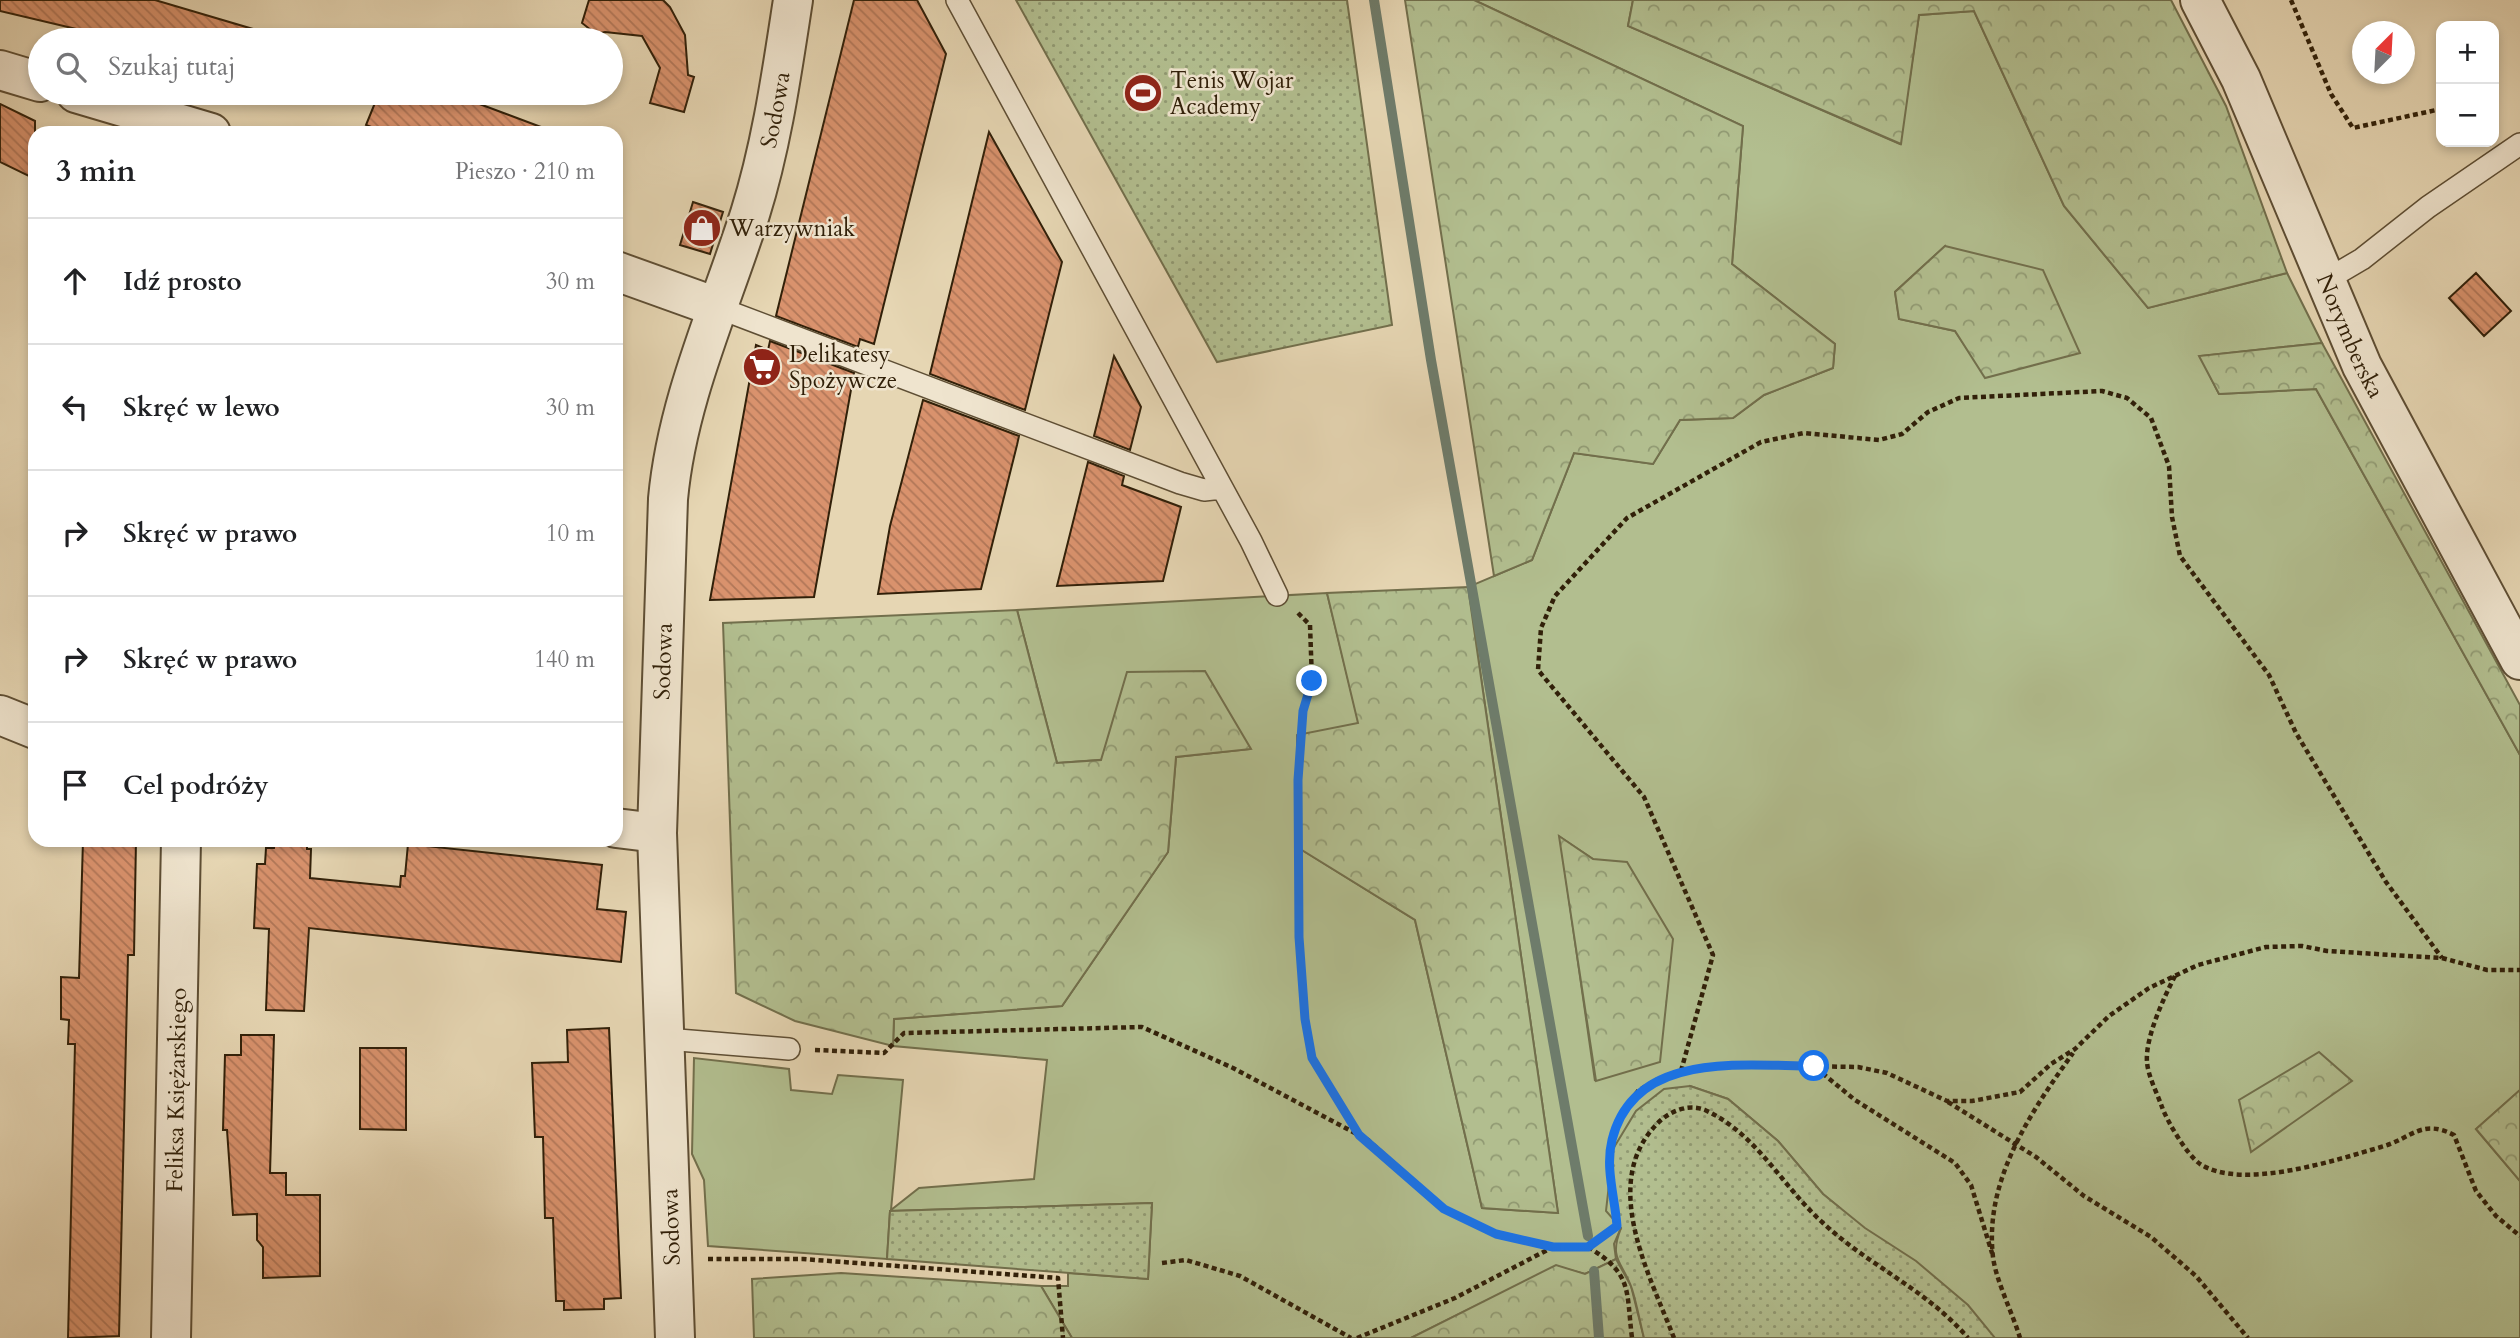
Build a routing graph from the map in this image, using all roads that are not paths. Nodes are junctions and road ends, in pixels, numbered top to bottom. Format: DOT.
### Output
graph roads {
  1 [pos="793,0"];
  2 [pos="957,0"];
  3 [pos="2200,0"];
  4 [pos="0,70"];
  5 [pos="28,78"];
  6 [pos="116,105"];
  7 [pos="187,126"];
  8 [pos="2520,144"];
  9 [pos="623,274"];
  10 [pos="2328,279"];
  11 [pos="719,308"];
  12 [pos="1222,488"];
  13 [pos="1277,595"];
  14 [pos="2520,660"];
  15 [pos="0,715"];
  16 [pos="28,726"];
  17 [pos="623,829"];
  18 [pos="657,833"];
  19 [pos="181,847"];
  20 [pos="666,1039"];
  21 [pos="789,1049"];
  22 [pos="171,1338"];
  23 [pos="675,1338"];
  1 -- 11 [label="street, Sodowa"];
  2 -- 12 [label="lane"];
  3 -- 10 [label="street, Norymberska"];
  4 -- 5 [label="street"];
  6 -- 7 [label="street"];
  8 -- 10 [label="lane"];
  9 -- 11 [label="street"];
  10 -- 14 [label="street, Norymberska"];
  11 -- 12 [label="lane"];
  11 -- 18 [label="street, Sodowa"];
  12 -- 13 [label="lane"];
  15 -- 16 [label="street"];
  17 -- 18 [label="street"];
  18 -- 20 [label="street, Sodowa"];
  19 -- 22 [label="street, Feliksa Księżarskiego"];
  20 -- 21 [label="lane"];
  20 -- 23 [label="street, Sodowa"];
}
